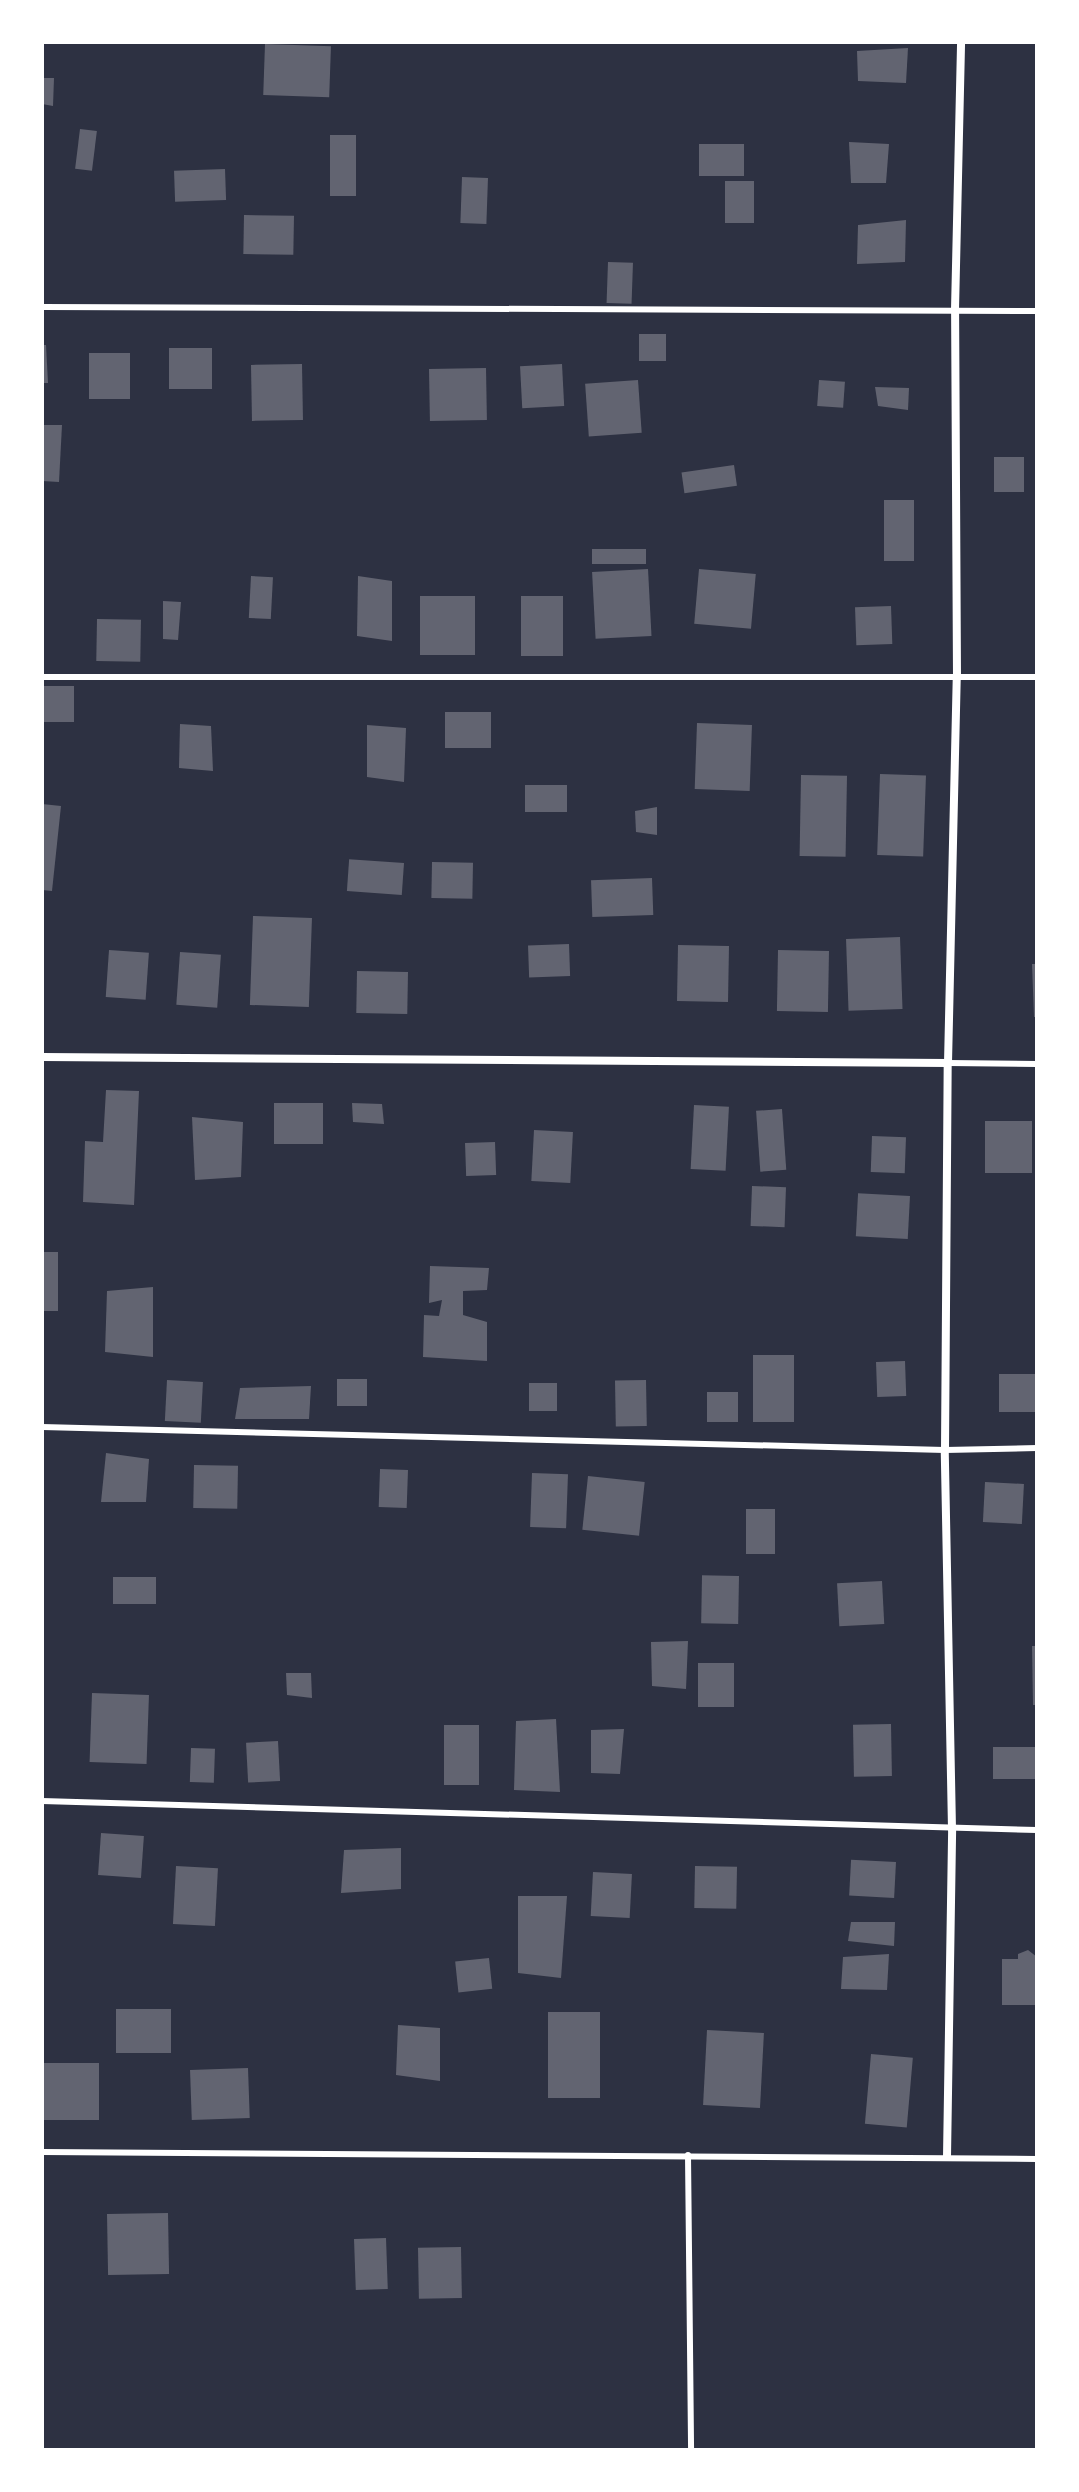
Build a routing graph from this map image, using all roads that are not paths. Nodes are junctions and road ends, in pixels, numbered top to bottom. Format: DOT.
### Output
graph roads {
  1 [pos="961,42"];
  2 [pos="42,307"];
  3 [pos="955,310"];
  4 [pos="1037,311"];
  5 [pos="957,676"];
  6 [pos="42,677"];
  7 [pos="1037,677"];
  8 [pos="42,1057"];
  9 [pos="948,1063"];
  10 [pos="1037,1064"];
  11 [pos="42,1427"];
  12 [pos="1037,1448"];
  13 [pos="945,1450"];
  14 [pos="42,1801"];
  15 [pos="952,1829"];
  16 [pos="1037,1830"];
  17 [pos="42,2152"];
  18 [pos="688,2155"];
  19 [pos="947,2157"];
  20 [pos="1037,2159"];
  21 [pos="691,2450"];
  1 -- 3 [label="street"];
  2 -- 3 [label="lane"];
  3 -- 4 [label="lane"];
  3 -- 5 [label="street"];
  5 -- 6 [label="lane"];
  5 -- 7 [label="lane"];
  5 -- 9 [label="street"];
  8 -- 9 [label="street"];
  9 -- 10 [label="lane"];
  9 -- 13 [label="street"];
  11 -- 13 [label="lane"];
  12 -- 13 [label="lane"];
  13 -- 15 [label="street"];
  14 -- 15 [label="lane"];
  15 -- 16 [label="lane"];
  15 -- 19 [label="street"];
  17 -- 18 [label="lane"];
  18 -- 19 [label="lane"];
  18 -- 21 [label="lane"];
  19 -- 20 [label="lane"];
}
